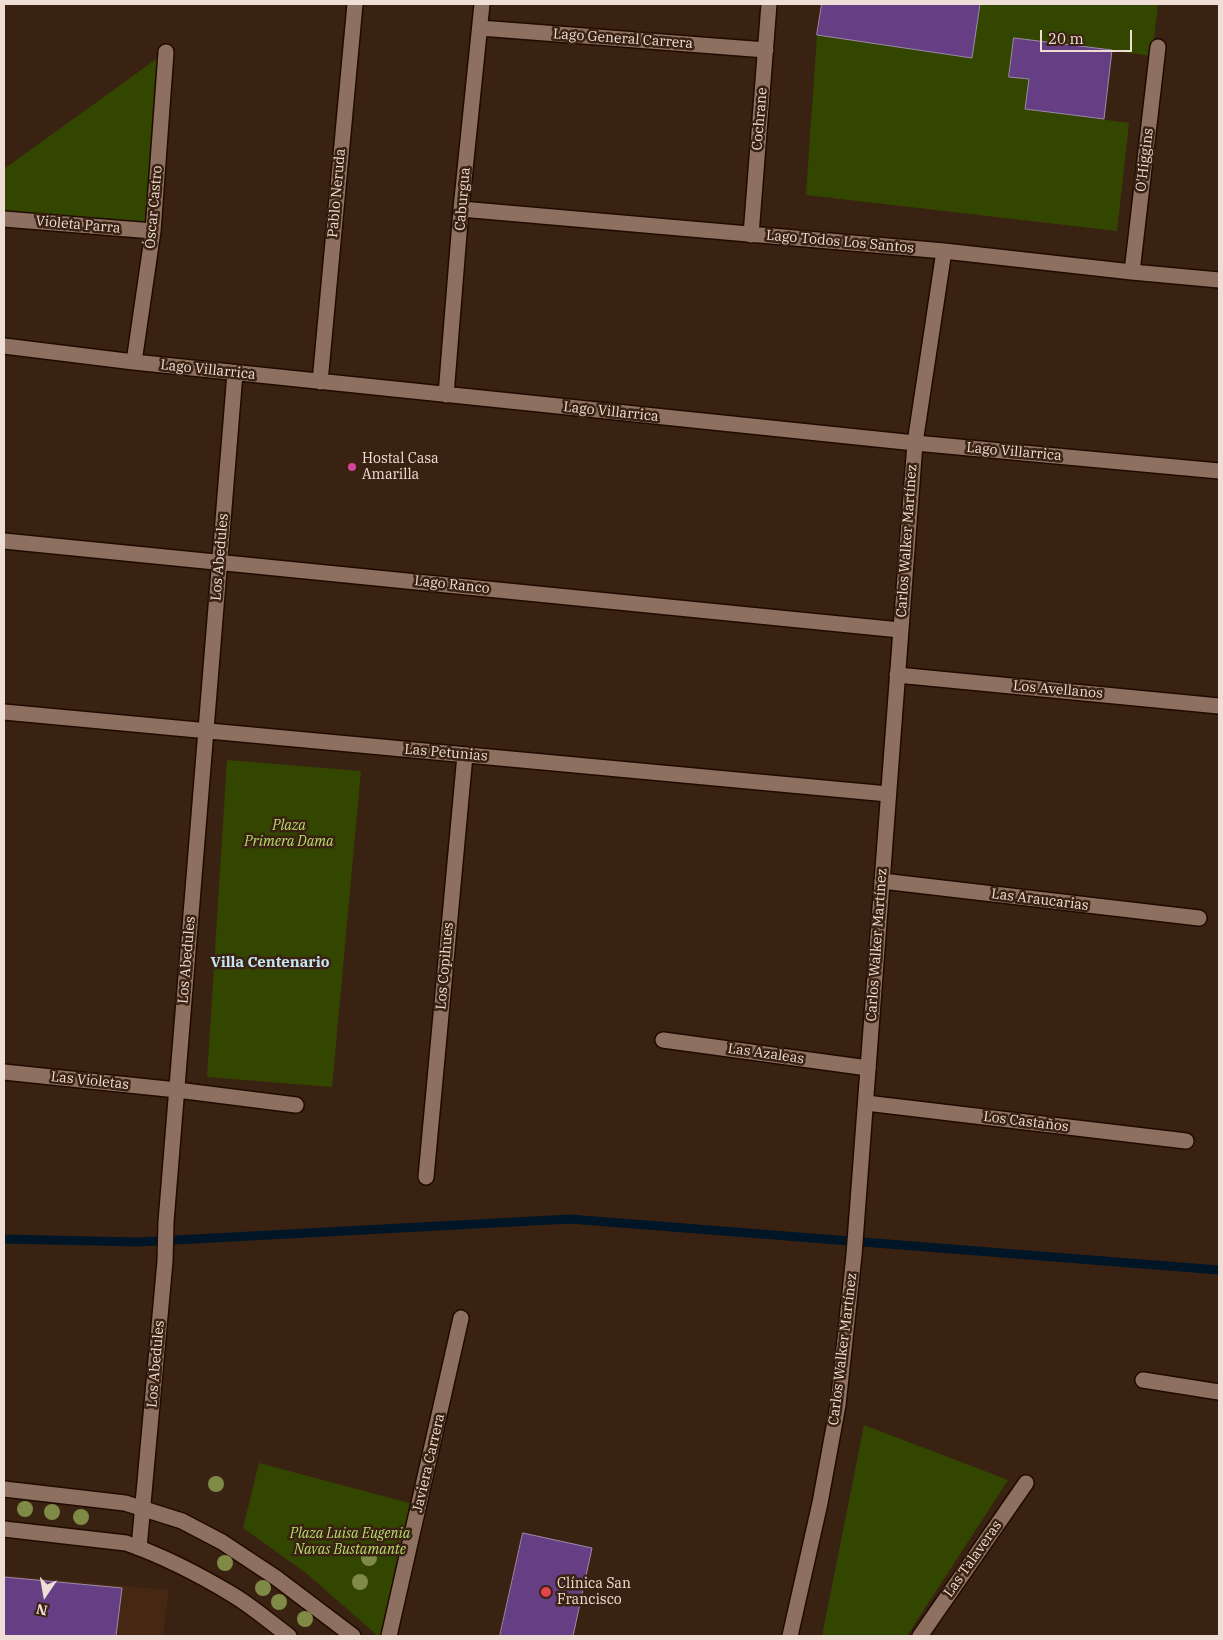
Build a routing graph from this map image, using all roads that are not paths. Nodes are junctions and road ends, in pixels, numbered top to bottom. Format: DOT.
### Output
graph roads {
  1 [pos="355,4"];
  2 [pos="482,4"];
  3 [pos="769,4"];
  4 [pos="480,28"];
  5 [pos="1158,47"];
  6 [pos="766,50"];
  7 [pos="166,52"];
  8 [pos="461,209"];
  9 [pos="4,219"];
  10 [pos="153,231"];
  11 [pos="751,235"];
  12 [pos="944,251"];
  13 [pos="1132,272"];
  14 [pos="1219,280"];
  15 [pos="4,346"];
  16 [pos="134,362"];
  17 [pos="236,373"];
  18 [pos="320,382"];
  19 [pos="446,395"];
  20 [pos="915,443"];
  21 [pos="1219,471"];
  22 [pos="4,541"];
  23 [pos="220,562"];
  24 [pos="900,630"];
  25 [pos="897,675"];
  26 [pos="1219,706"];
  27 [pos="4,712"];
  28 [pos="206,731"];
  29 [pos="464,755"];
  30 [pos="888,794"];
  31 [pos="882,881"];
  32 [pos="1199,918"];
  33 [pos="663,1040"];
  34 [pos="868,1068"];
  35 [pos="4,1072"];
  36 [pos="177,1090"];
  37 [pos="866,1103"];
  38 [pos="296,1105"];
  39 [pos="1186,1141"];
  40 [pos="426,1177"];
  41 [pos="461,1318"];
  42 [pos="1143,1380"];
  43 [pos="1219,1392"];
  44 [pos="1026,1483"];
  45 [pos="4,1489"];
  46 [pos="142,1508"];
  47 [pos="4,1529"];
  48 [pos="139,1548"];
  49 [pos="289,1636"];
  50 [pos="353,1636"];
  51 [pos="389,1636"];
  52 [pos="790,1636"];
  53 [pos="920,1636"];
  1 -- 18 [label="street, Pablo Neruda"];
  2 -- 4 [label="street, Caburgua"];
  3 -- 6 [label="street, Cochrane"];
  4 -- 6 [label="street, Lago General Carrera"];
  4 -- 8 [label="street, Caburgua"];
  5 -- 13 [label="street, O'Higgins"];
  6 -- 11 [label="street, Cochrane"];
  7 -- 10 [label="street, Óscar Castro"];
  8 -- 11 [label="street, Lago Todos Los Santos"];
  8 -- 19 [label="street, Caburgua"];
  9 -- 10 [label="street, Violeta Parra"];
  10 -- 16 [label="street, Óscar Castro"];
  11 -- 12 [label="street, Lago Todos Los Santos"];
  12 -- 13 [label="street, Lago Todos Los Santos"];
  12 -- 20 [label="street, Carlos Walker Martínez"];
  13 -- 14 [label="street, Lago Todos Los Santos"];
  15 -- 16 [label="street, Lago Villarrica"];
  16 -- 17 [label="street, Lago Villarrica"];
  17 -- 18 [label="street, Lago Villarrica"];
  17 -- 23 [label="street, Los Abedules"];
  18 -- 19 [label="street, Lago Villarrica"];
  19 -- 20 [label="street, Lago Villarrica"];
  20 -- 21 [label="street, Lago Villarrica"];
  20 -- 24 [label="street, Carlos Walker Martínez"];
  22 -- 23 [label="street, Lago Ranco"];
  23 -- 24 [label="street, Lago Ranco"];
  23 -- 28 [label="street, Los Abedules"];
  24 -- 25 [label="street, Carlos Walker Martínez"];
  25 -- 26 [label="street, Los Avellanos"];
  25 -- 30 [label="street, Carlos Walker Martínez"];
  27 -- 28 [label="street, Las Petunias"];
  28 -- 29 [label="street, Las Petunias"];
  28 -- 36 [label="street, Los Abedules"];
  29 -- 30 [label="street, Las Petunias"];
  29 -- 40 [label="street, Los Copihues"];
  30 -- 31 [label="street, Carlos Walker Martínez"];
  31 -- 32 [label="street, Las Araucarias"];
  31 -- 34 [label="street, Carlos Walker Martínez"];
  33 -- 34 [label="street, Las Azaleas"];
  34 -- 37 [label="street, Carlos Walker Martínez"];
  35 -- 36 [label="street, Las Violetas"];
  36 -- 38 [label="street, Las Violetas"];
  36 -- 46 [label="street, Los Abedules"];
  37 -- 39 [label="street, Los Castaños"];
  37 -- 52 [label="street, Carlos Walker Martínez"];
  41 -- 51 [label="street, Javiera Carrera"];
  42 -- 43 [label="street"];
  44 -- 53 [label="street, Las Talaveras"];
  45 -- 46 [label="street"];
  46 -- 48 [label="street, Los Abedules"];
  46 -- 50 [label="street"];
  47 -- 48 [label="street"];
  48 -- 49 [label="street"];
}
